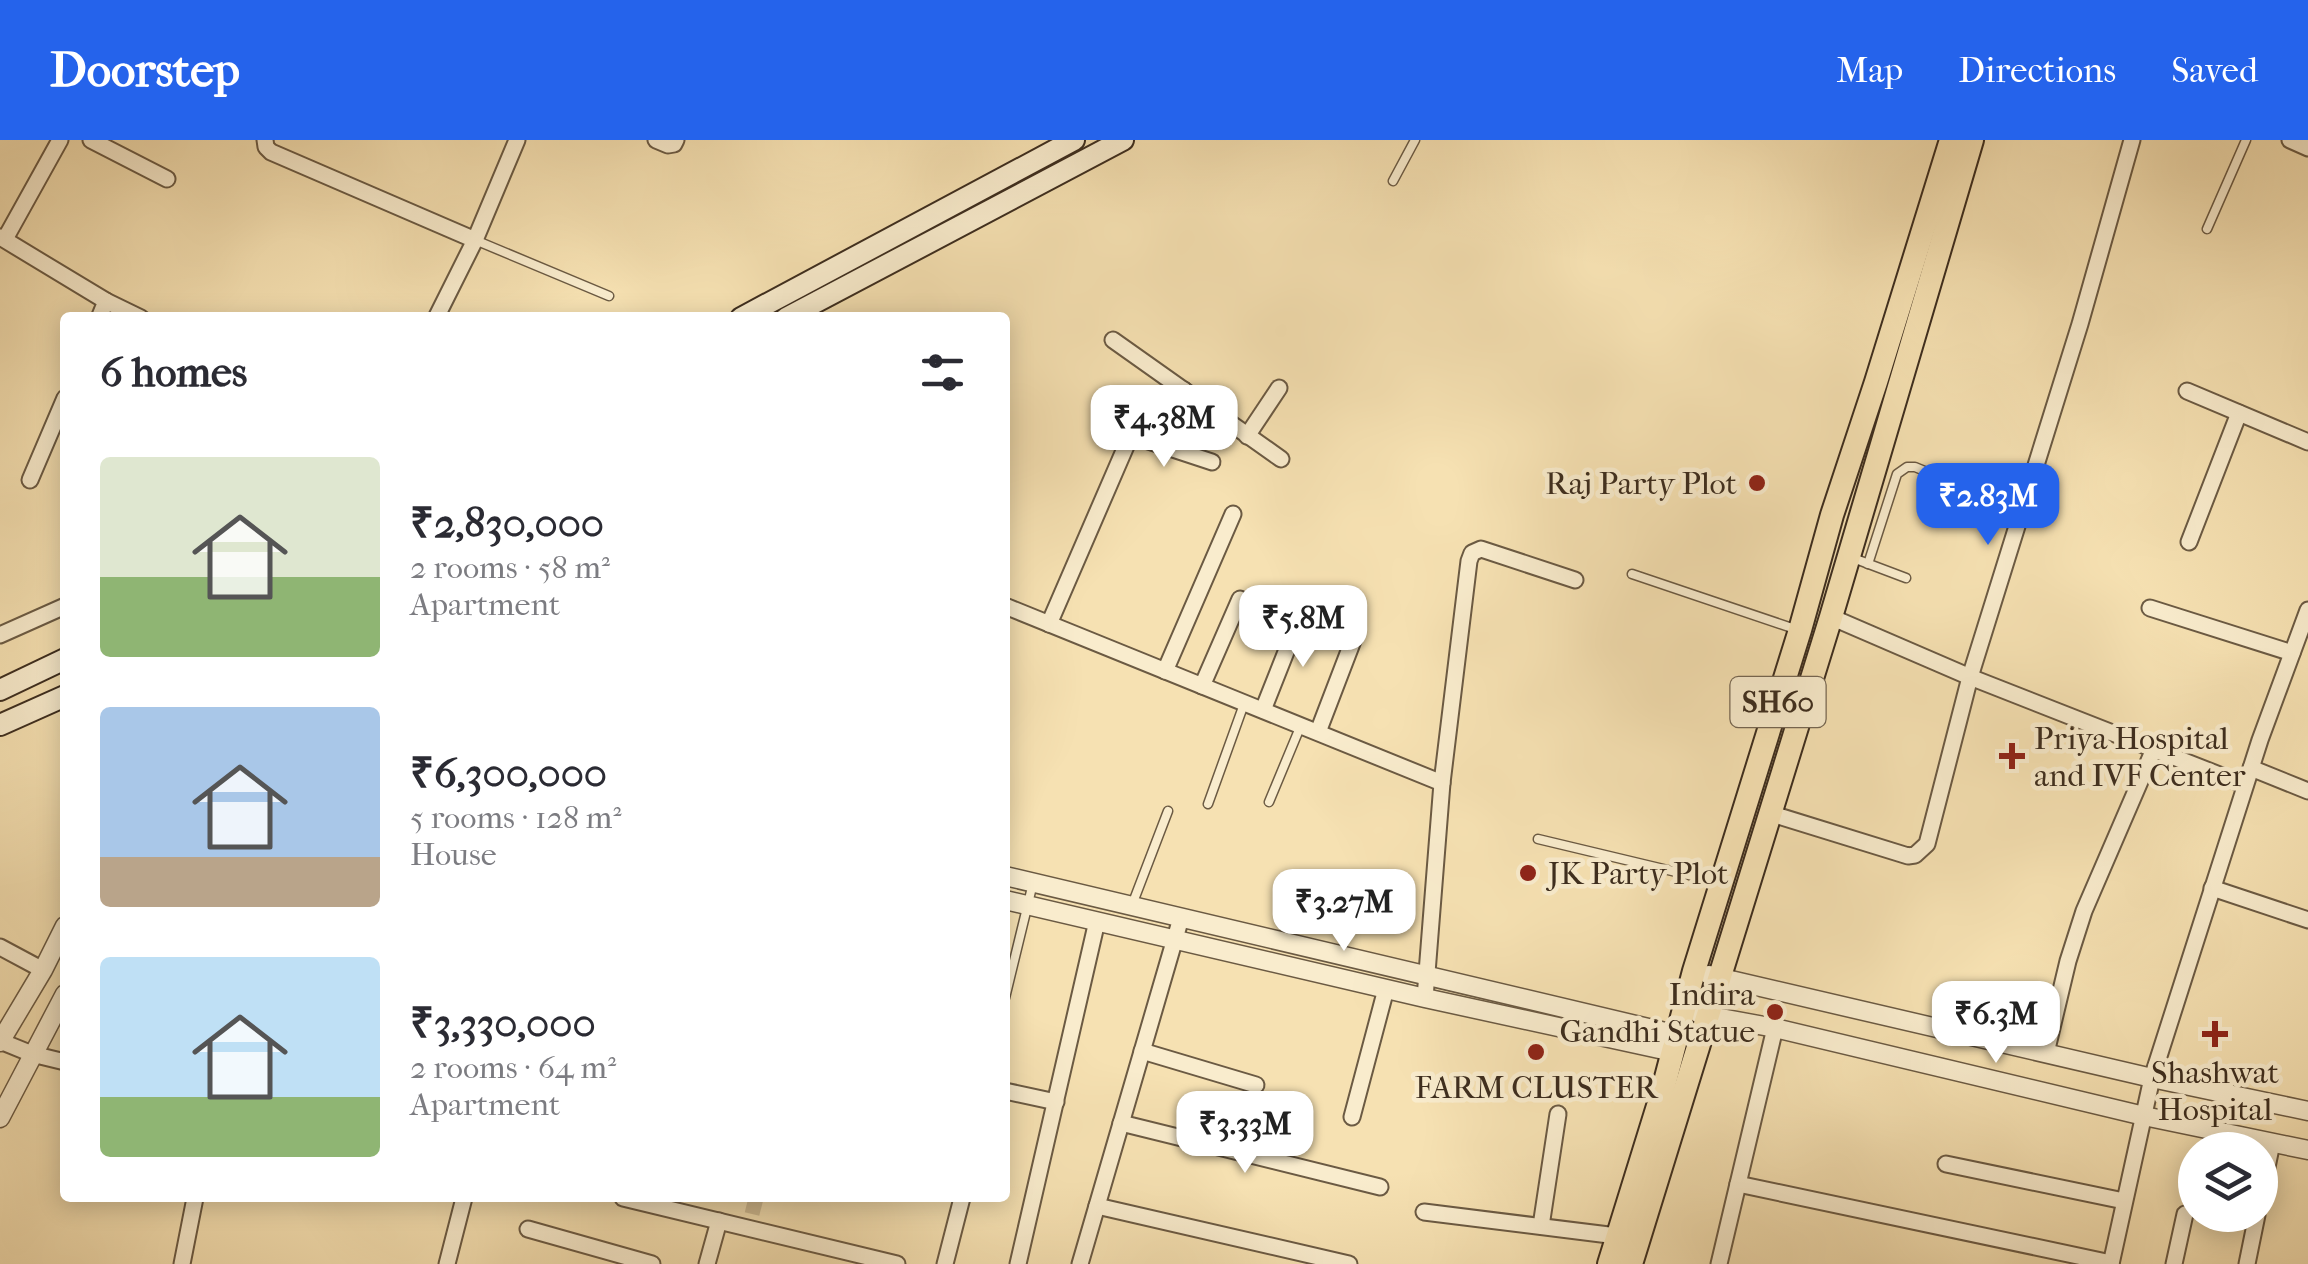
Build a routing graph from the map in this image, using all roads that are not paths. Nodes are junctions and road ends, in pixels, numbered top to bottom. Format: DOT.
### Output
graph roads {
  1 [pos="60,140"];
  2 [pos="91,140"];
  3 [pos="265,140"];
  4 [pos="518,140"];
  5 [pos="656,140"];
  6 [pos="676,140"];
  7 [pos="1074,140"];
  8 [pos="1123,140"];
  9 [pos="1415,140"];
  10 [pos="1950,140"];
  11 [pos="1972,140"];
  12 [pos="2132,140"];
  13 [pos="2246,140"];
  14 [pos="2290,140"];
  15 [pos="2308,148"];
  16 [pos="167,180"];
  17 [pos="1393,182"];
  18 [pos="2207,229"];
  19 [pos="2,238"];
  20 [pos="475,240"];
  21 [pos="609,296"];
  22 [pos="106,301"];
  23 [pos="101,312"];
  24 [pos="129,312"];
  25 [pos="439,312"];
  26 [pos="752,312"];
  27 [pos="797,312"];
  28 [pos="1113,340"];
  29 [pos="1279,388"];
  30 [pos="1184,390"];
  31 [pos="2187,391"];
  32 [pos="60,410"];
  33 [pos="2239,413"];
  34 [pos="1130,435"];
  35 [pos="1247,436"];
  36 [pos="2308,442"];
  37 [pos="1281,459"];
  38 [pos="1212,462"];
  39 [pos="30,480"];
  40 [pos="2023,512"];
  41 [pos="1233,514"];
  42 [pos="2189,542"];
  43 [pos="1858,560"];
  44 [pos="1632,574"];
  45 [pos="1906,578"];
  46 [pos="1575,580"];
  47 [pos="1240,598"];
  48 [pos="60,608"];
  49 [pos="1010,608"];
  50 [pos="2150,608"];
  51 [pos="2308,610"];
  52 [pos="1301,614"];
  53 [pos="1831,616"];
  54 [pos="1049,624"];
  55 [pos="1800,630"];
  56 [pos="1,631"];
  57 [pos="1354,638"];
  58 [pos="2292,653"];
  59 [pos="60,661"];
  60 [pos="1165,671"];
  61 [pos="1970,677"];
  62 [pos="1202,686"];
  63 [pos="0,690"];
  64 [pos="60,698"];
  65 [pos="1244,702"];
  66 [pos="1263,710"];
  67 [pos="0,725"];
  68 [pos="1300,725"];
  69 [pos="1318,732"];
  70 [pos="2154,749"];
  71 [pos="2251,768"];
  72 [pos="1442,783"];
  73 [pos="2246,785"];
  74 [pos="2308,792"];
  75 [pos="1269,802"];
  76 [pos="1208,804"];
  77 [pos="1168,811"];
  78 [pos="1769,813"];
  79 [pos="1538,838"];
  80 [pos="1010,877"];
  81 [pos="1033,883"];
  82 [pos="1722,883"];
  83 [pos="2212,888"];
  84 [pos="1010,901"];
  85 [pos="1028,905"];
  86 [pos="1132,906"];
  87 [pos="1181,918"];
  88 [pos="2308,920"];
  89 [pos="1097,921"];
  90 [pos="60,936"];
  91 [pos="1175,938"];
  92 [pos="0,948"];
  93 [pos="43,970"];
  94 [pos="1694,971"];
  95 [pos="1426,976"];
  96 [pos="1010,978"];
  97 [pos="1722,978"];
  98 [pos="1386,989"];
  99 [pos="1426,998"];
  100 [pos="60,1003"];
  101 [pos="1683,1011"];
  102 [pos="1709,1016"];
  103 [pos="1775,1028"];
  104 [pos="0,1042"];
  105 [pos="1676,1043"];
  106 [pos="1142,1051"];
  107 [pos="2046,1053"];
  108 [pos="32,1054"];
  109 [pos="60,1061"];
  110 [pos="2152,1078"];
  111 [pos="1256,1085"];
  112 [pos="1010,1092"];
  113 [pos="1056,1102"];
  114 [pos="2308,1111"];
  115 [pos="1558,1114"];
  116 [pos="2144,1116"];
  117 [pos="1352,1117"];
  118 [pos="0,1118"];
  119 [pos="1122,1122"];
  120 [pos="2220,1132"];
  121 [pos="2278,1144"];
  122 [pos="2308,1150"];
  123 [pos="1946,1164"];
  124 [pos="1738,1184"];
  125 [pos="1380,1187"];
  126 [pos="2124,1201"];
  127 [pos="193,1202"];
  128 [pos="463,1202"];
  129 [pos="640,1202"];
  130 [pos="961,1202"];
  131 [pos="1097,1206"];
  132 [pos="1424,1212"];
  133 [pos="719,1221"];
  134 [pos="1541,1226"];
  135 [pos="528,1229"];
  136 [pos="2181,1232"];
  137 [pos="2254,1232"];
  138 [pos="1617,1236"];
  139 [pos="182,1264"];
  140 [pos="447,1264"];
  141 [pos="652,1264"];
  142 [pos="706,1264"];
  143 [pos="897,1264"];
  144 [pos="945,1264"];
  145 [pos="1018,1264"];
  146 [pos="1080,1264"];
  147 [pos="1348,1264"];
  148 [pos="1608,1264"];
  149 [pos="1631,1264"];
  150 [pos="1719,1264"];
  151 [pos="2111,1264"];
  152 [pos="2174,1264"];
  153 [pos="2248,1264"];
  1 -- 19 [label="street"];
  2 -- 16 [label="street"];
  3 -- 20 [label="street"];
  4 -- 20 [label="street"];
  5 -- 6 [label="street"];
  7 -- 26 [label="main road"];
  8 -- 27 [label="main road"];
  9 -- 17 [label="lane"];
  10 -- 55 [label="main road, SH60"];
  11 -- 43 [label="main road, SH60"];
  12 -- 40 [label="street"];
  13 -- 18 [label="lane"];
  14 -- 15 [label="street"];
  19 -- 22 [label="street"];
  20 -- 21 [label="lane"];
  20 -- 25 [label="street"];
  22 -- 23 [label="street"];
  22 -- 24 [label="street"];
  28 -- 30 [label="street"];
  29 -- 35 [label="street"];
  30 -- 34 [label="street"];
  30 -- 35 [label="street"];
  31 -- 33 [label="street"];
  32 -- 39 [label="street"];
  33 -- 36 [label="street"];
  33 -- 42 [label="street"];
  34 -- 38 [label="street"];
  34 -- 54 [label="street"];
  35 -- 37 [label="street"];
  40 -- 43 [label="lane"];
  40 -- 61 [label="street"];
  41 -- 60 [label="street"];
  43 -- 45 [label="lane"];
  43 -- 53 [label="main road, SH60"];
  44 -- 55 [label="lane"];
  46 -- 72 [label="street"];
  47 -- 62 [label="street"];
  48 -- 56 [label="street"];
  49 -- 54 [label="street"];
  50 -- 58 [label="street"];
  51 -- 58 [label="street"];
  52 -- 66 [label="street"];
  53 -- 61 [label="street"];
  53 -- 78 [label="main road, SH60"];
  54 -- 60 [label="street"];
  55 -- 82 [label="main road, SH60"];
  57 -- 69 [label="street"];
  58 -- 71 [label="street"];
  59 -- 63 [label="main road"];
  60 -- 62 [label="street"];
  61 -- 70 [label="street"];
  61 -- 78 [label="street"];
  62 -- 65 [label="street"];
  64 -- 67 [label="main road"];
  65 -- 66 [label="street"];
  65 -- 76 [label="lane"];
  66 -- 68 [label="street"];
  68 -- 69 [label="street"];
  68 -- 75 [label="lane"];
  69 -- 72 [label="street"];
  70 -- 73 [label="street"];
  70 -- 107 [label="street"];
  71 -- 73 [label="street"];
  71 -- 74 [label="street"];
  72 -- 95 [label="street"];
  73 -- 83 [label="street"];
  77 -- 86 [label="lane"];
  78 -- 97 [label="main road, SH60"];
  79 -- 82 [label="lane"];
  80 -- 81 [label="street"];
  81 -- 85 [label="lane"];
  81 -- 86 [label="street"];
  82 -- 94 [label="main road, SH60"];
  83 -- 88 [label="street"];
  83 -- 110 [label="street"];
  84 -- 85 [label="street"];
  85 -- 89 [label="street"];
  85 -- 96 [label="lane"];
  86 -- 87 [label="street"];
  87 -- 91 [label="street"];
  87 -- 95 [label="street"];
  89 -- 91 [label="street"];
  89 -- 113 [label="street"];
  90 -- 93 [label="street"];
  91 -- 98 [label="street"];
  91 -- 106 [label="street"];
  92 -- 93 [label="street"];
  93 -- 104 [label="street"];
  94 -- 97 [label="street"];
  94 -- 101 [label="main road, SH60"];
  95 -- 99 [label="street"];
  95 -- 105 [label="street"];
  97 -- 102 [label="main road, SH60"];
  97 -- 107 [label="street"];
  98 -- 99 [label="street"];
  98 -- 117 [label="street"];
  99 -- 105 [label="street"];
  100 -- 108 [label="street"];
  101 -- 102 [label="street"];
  101 -- 105 [label="main road, SH60"];
  102 -- 103 [label="street"];
  102 -- 149 [label="main road, SH60"];
  103 -- 116 [label="street"];
  103 -- 124 [label="street"];
  104 -- 108 [label="street"];
  105 -- 138 [label="main road, SH60"];
  106 -- 111 [label="street"];
  106 -- 119 [label="street"];
  107 -- 110 [label="street"];
  108 -- 109 [label="street"];
  108 -- 118 [label="street"];
  110 -- 114 [label="street"];
  110 -- 116 [label="street"];
  112 -- 113 [label="street"];
  113 -- 145 [label="street"];
  115 -- 134 [label="street"];
  116 -- 120 [label="street"];
  116 -- 126 [label="street"];
  119 -- 125 [label="street"];
  119 -- 131 [label="street"];
  121 -- 122 [label="street"];
  123 -- 126 [label="street"];
  124 -- 150 [label="street"];
  124 -- 151 [label="street"];
  126 -- 151 [label="street"];
  127 -- 139 [label="street"];
  128 -- 140 [label="street"];
  129 -- 133 [label="street"];
  130 -- 144 [label="street"];
  131 -- 146 [label="street"];
  131 -- 147 [label="street"];
  132 -- 134 [label="street"];
  133 -- 142 [label="street"];
  133 -- 143 [label="street"];
  134 -- 138 [label="street"];
  135 -- 141 [label="street"];
  136 -- 152 [label="street"];
  137 -- 153 [label="street"];
  138 -- 148 [label="main road, SH60"];
}
